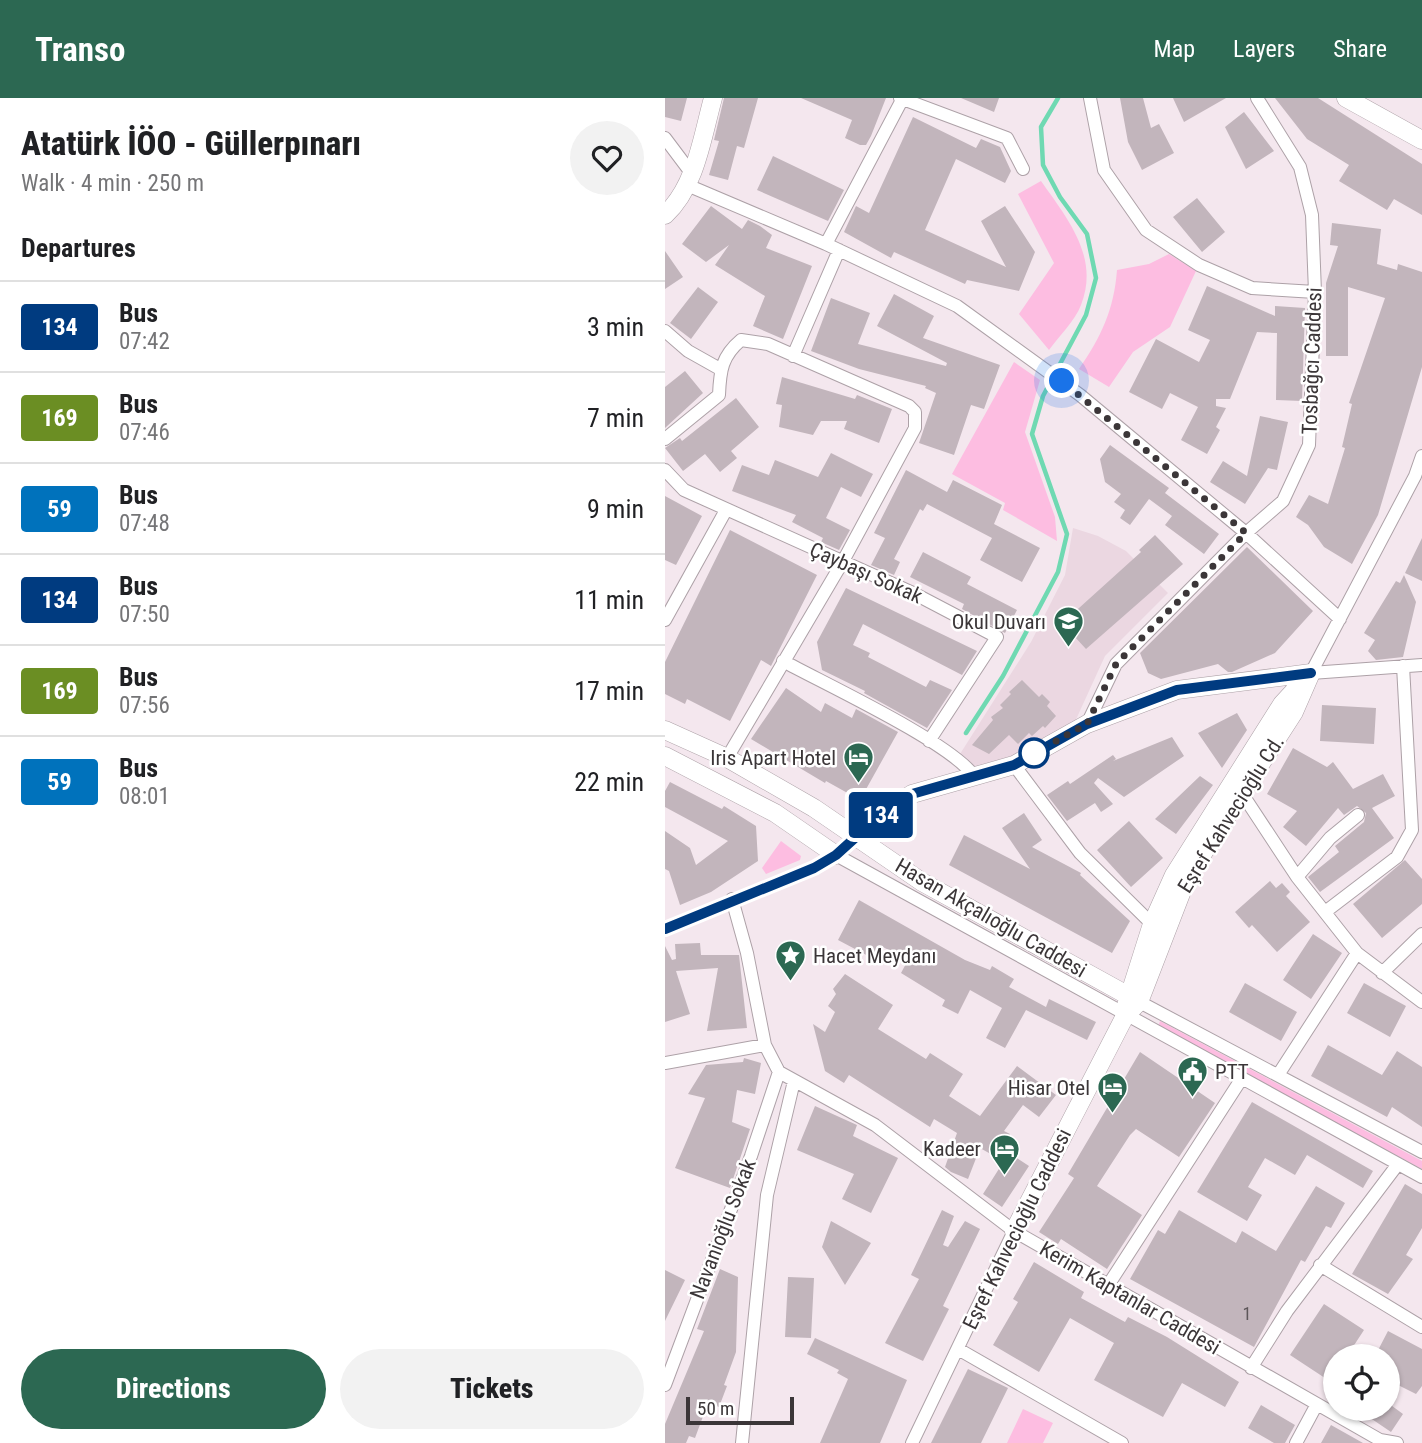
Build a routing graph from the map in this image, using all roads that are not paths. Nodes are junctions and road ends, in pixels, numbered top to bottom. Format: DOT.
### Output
graph roads {
  1 [pos="713,98"];
  2 [pos="902,98"];
  3 [pos="1090,98"];
  4 [pos="1257,98"];
  5 [pos="1346,98"];
  6 [pos="665,138"];
  7 [pos="1422,140"];
  8 [pos="1023,169"];
  9 [pos="690,179"];
  10 [pos="665,215"];
  11 [pos="826,244"];
  12 [pos="839,250"];
  13 [pos="1315,292"];
  14 [pos="665,331"];
  15 [pos="793,356"];
  16 [pos="720,369"];
  17 [pos="665,439"];
  18 [pos="1422,456"];
  19 [pos="665,470"];
  20 [pos="726,510"];
  21 [pos="1246,533"];
  22 [pos="842,563"];
  23 [pos="1340,619"];
  24 [pos="665,620"];
  25 [pos="783,661"];
  26 [pos="1422,665"];
  27 [pos="1403,666"];
  28 [pos="1311,673"];
  29 [pos="1267,678"];
  30 [pos="1282,704"];
  31 [pos="1087,724"];
  32 [pos="665,730"];
  33 [pos="929,741"];
  34 [pos="665,756"];
  35 [pos="727,758"];
  36 [pos="1014,765"];
  37 [pos="974,776"];
  38 [pos="1243,794"];
  39 [pos="1359,815"];
  40 [pos="857,836"];
  41 [pos="836,855"];
  42 [pos="1297,877"];
  43 [pos="732,899"];
  44 [pos="1325,912"];
  45 [pos="1152,924"];
  46 [pos="666,926"];
  47 [pos="1422,934"];
  48 [pos="1357,953"];
  49 [pos="1382,973"];
  50 [pos="1133,999"];
  51 [pos="1422,1002"];
  52 [pos="1125,1016"];
  53 [pos="765,1045"];
  54 [pos="665,1063"];
  55 [pos="779,1072"];
  56 [pos="1277,1075"];
  57 [pos="1243,1078"];
  58 [pos="794,1081"];
  59 [pos="1422,1152"];
  60 [pos="1398,1164"];
  61 [pos="1422,1177"];
  62 [pos="1014,1231"];
  63 [pos="1320,1265"];
  64 [pos="1107,1287"];
  65 [pos="1422,1327"];
  66 [pos="958,1349"];
  67 [pos="1251,1368"];
  68 [pos="665,1385"];
  69 [pos="1317,1404"];
  70 [pos="742,1443"];
  71 [pos="912,1443"];
  72 [pos="1122,1443"];
  73 [pos="1296,1443"];
  74 [pos="1397,1443"];
  1 -- 9 [label="street"];
  2 -- 8 [label="street"];
  2 -- 11 [label="street"];
  3 -- 13 [label="street"];
  4 -- 13 [label="street, Tosbağcı Caddesi"];
  5 -- 7 [label="street"];
  6 -- 9 [label="street"];
  9 -- 10 [label="street"];
  9 -- 11 [label="street"];
  11 -- 12 [label="street"];
  12 -- 15 [label="street"];
  12 -- 21 [label="street"];
  13 -- 21 [label="street, Tosbağcı Caddesi"];
  14 -- 16 [label="street"];
  15 -- 16 [label="street"];
  15 -- 22 [label="street"];
  16 -- 17 [label="street"];
  18 -- 23 [label="street, Eşref Kahvecioğlu Cd."];
  19 -- 20 [label="street, Çaybaşı Sokak"];
  20 -- 22 [label="street, Çaybaşı Sokak"];
  20 -- 24 [label="street"];
  21 -- 23 [label="street"];
  21 -- 31 [label="street, Tosbağcı Caddesi"];
  22 -- 25 [label="street"];
  22 -- 33 [label="street, Çaybaşı Sokak"];
  23 -- 28 [label="street, Eşref Kahvecioğlu Cd."];
  25 -- 33 [label="street"];
  25 -- 35 [label="street"];
  26 -- 27 [label="street"];
  27 -- 28 [label="street"];
  27 -- 44 [label="street"];
  28 -- 29 [label="street"];
  28 -- 30 [label="street, Eşref Kahvecioğlu Cd."];
  28 -- 38 [label="street, Eşref Kahvecioğlu Cd."];
  29 -- 30 [label="street"];
  29 -- 31 [label="street"];
  30 -- 45 [label="street, Eşref Kahvecioğlu Cd."];
  31 -- 36 [label="street"];
  32 -- 35 [label="street, Hasan Akçalıoğlu Caddesi"];
  33 -- 37 [label="street"];
  34 -- 41 [label="street"];
  35 -- 40 [label="street, Hasan Akçalıoğlu Caddesi"];
  36 -- 37 [label="street"];
  36 -- 45 [label="street"];
  37 -- 40 [label="street"];
  38 -- 42 [label="street"];
  38 -- 50 [label="street, Eşref Kahvecioğlu Cd."];
  39 -- 42 [label="street"];
  40 -- 41 [label="street"];
  40 -- 50 [label="street, Hasan Akçalıoğlu Caddesi"];
  41 -- 43 [label="street"];
  41 -- 52 [label="street"];
  42 -- 44 [label="street"];
  43 -- 46 [label="street"];
  43 -- 53 [label="street"];
  44 -- 48 [label="street"];
  45 -- 50 [label="street, Eşref Kahvecioğlu Cd."];
  47 -- 49 [label="street"];
  48 -- 49 [label="street"];
  48 -- 56 [label="street"];
  49 -- 51 [label="street"];
  50 -- 52 [label="street, Eşref Kahvecioğlu Cd."];
  50 -- 56 [label="street"];
  52 -- 57 [label="street"];
  52 -- 62 [label="street, Eşref Kahvecioğlu Caddesi"];
  53 -- 54 [label="street"];
  53 -- 55 [label="street"];
  55 -- 58 [label="street, Kerim Kaptanlar Caddesi"];
  55 -- 68 [label="street, Navanioğlu Sokak"];
  56 -- 59 [label="street"];
  57 -- 60 [label="street"];
  57 -- 64 [label="street"];
  58 -- 62 [label="street, Kerim Kaptanlar Caddesi"];
  58 -- 70 [label="street"];
  60 -- 61 [label="street"];
  60 -- 63 [label="street"];
  62 -- 64 [label="street, Kerim Kaptanlar Caddesi"];
  62 -- 66 [label="street, Eşref Kahvecioğlu Caddesi"];
  63 -- 65 [label="street"];
  63 -- 67 [label="street"];
  64 -- 67 [label="street, Kerim Kaptanlar Caddesi"];
  66 -- 71 [label="street, Eşref Kahvecioğlu Caddesi"];
  66 -- 72 [label="street"];
  67 -- 69 [label="street, Kerim Kaptanlar Caddesi"];
  69 -- 73 [label="street"];
  69 -- 74 [label="street, Kerim Kaptanlar Caddesi"];
}
